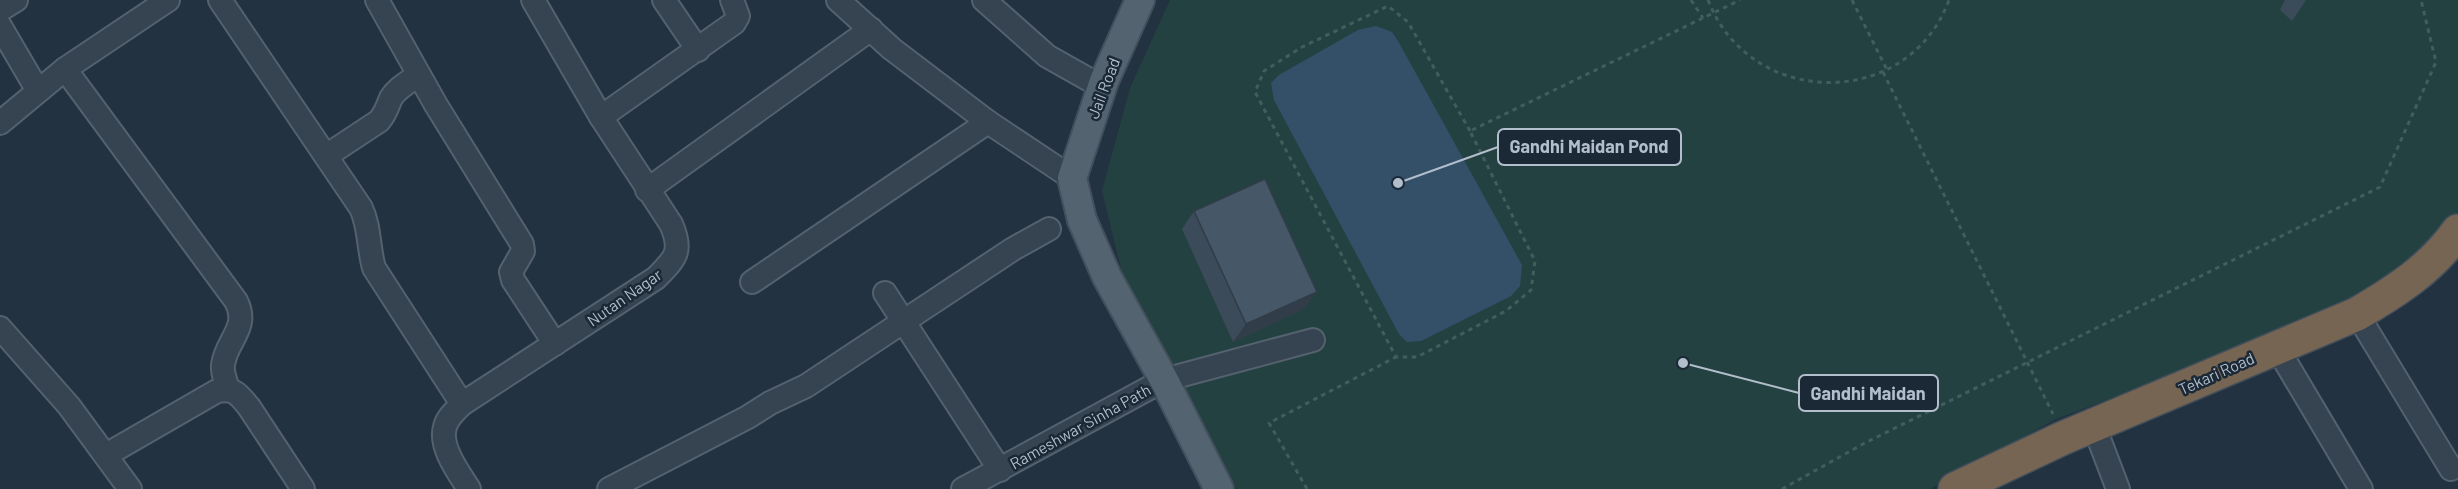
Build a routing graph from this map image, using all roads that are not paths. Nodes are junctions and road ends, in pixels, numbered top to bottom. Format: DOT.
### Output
graph roads {
  1 [pos="16,0"];
  2 [pos="168,0"];
  3 [pos="220,0"];
  4 [pos="377,0"];
  5 [pos="533,0"];
  6 [pos="664,0"];
  7 [pos="732,0"];
  8 [pos="838,0"];
  9 [pos="984,0"];
  10 [pos="1140,0"];
  11 [pos="0,10"];
  12 [pos="0,26"];
  13 [pos="871,29"];
  14 [pos="698,50"];
  15 [pos="65,69"];
  16 [pos="418,75"];
  17 [pos="1102,87"];
  18 [pos="38,91"];
  19 [pos="601,117"];
  20 [pos="988,122"];
  21 [pos="0,123"];
  22 [pos="326,156"];
  23 [pos="1072,177"];
  24 [pos="647,190"];
  25 [pos="1049,229"];
  26 [pos="2458,231"];
  27 [pos="753,282"];
  28 [pos="885,293"];
  29 [pos="2357,314"];
  30 [pos="904,322"];
  31 [pos="0,328"];
  32 [pos="1313,340"];
  33 [pos="555,344"];
  34 [pos="2276,346"];
  35 [pos="1164,380"];
  36 [pos="228,389"];
  37 [pos="462,404"];
  38 [pos="2094,426"];
  39 [pos="106,455"];
  40 [pos="2451,469"];
  41 [pos="1000,470"];
  42 [pos="119,485"];
  43 [pos="303,489"];
  44 [pos="469,489"];
  45 [pos="609,489"];
  46 [pos="963,489"];
  47 [pos="1219,489"];
  48 [pos="1955,489"];
  49 [pos="2118,489"];
  50 [pos="2361,489"];
  1 -- 11 [label="street"];
  2 -- 15 [label="street"];
  3 -- 22 [label="street"];
  4 -- 16 [label="street"];
  5 -- 19 [label="street, Nutan Nagar"];
  6 -- 14 [label="street"];
  7 -- 14 [label="street"];
  8 -- 13 [label="street"];
  9 -- 17 [label="street"];
  10 -- 17 [label="main road, Jail Road"];
  12 -- 18 [label="street"];
  13 -- 20 [label="street"];
  13 -- 24 [label="street"];
  14 -- 19 [label="street"];
  15 -- 18 [label="street"];
  15 -- 36 [label="street"];
  16 -- 22 [label="street"];
  16 -- 33 [label="street"];
  17 -- 23 [label="main road, Jail Road"];
  18 -- 21 [label="street"];
  19 -- 24 [label="street, Nutan Nagar"];
  20 -- 23 [label="street"];
  20 -- 27 [label="street"];
  22 -- 37 [label="street"];
  23 -- 35 [label="main road"];
  24 -- 33 [label="street, Nutan Nagar"];
  25 -- 30 [label="street"];
  26 -- 29 [label="highway, Tekari Road"];
  28 -- 30 [label="street"];
  29 -- 34 [label="highway, Tekari Road"];
  29 -- 40 [label="street"];
  30 -- 41 [label="street"];
  30 -- 45 [label="street"];
  31 -- 39 [label="street"];
  32 -- 35 [label="street, Rameshwar Sinha Path"];
  33 -- 37 [label="street, Nutan Nagar"];
  34 -- 38 [label="highway, Tekari Road"];
  34 -- 50 [label="street"];
  35 -- 41 [label="street, Rameshwar Sinha Path"];
  35 -- 47 [label="main road"];
  36 -- 39 [label="street"];
  36 -- 43 [label="street"];
  37 -- 44 [label="street, Nutan Nagar"];
  38 -- 48 [label="highway, Tekari Road"];
  38 -- 49 [label="street"];
  39 -- 42 [label="street"];
  41 -- 46 [label="street, Rameshwar Sinha Path"];
}
